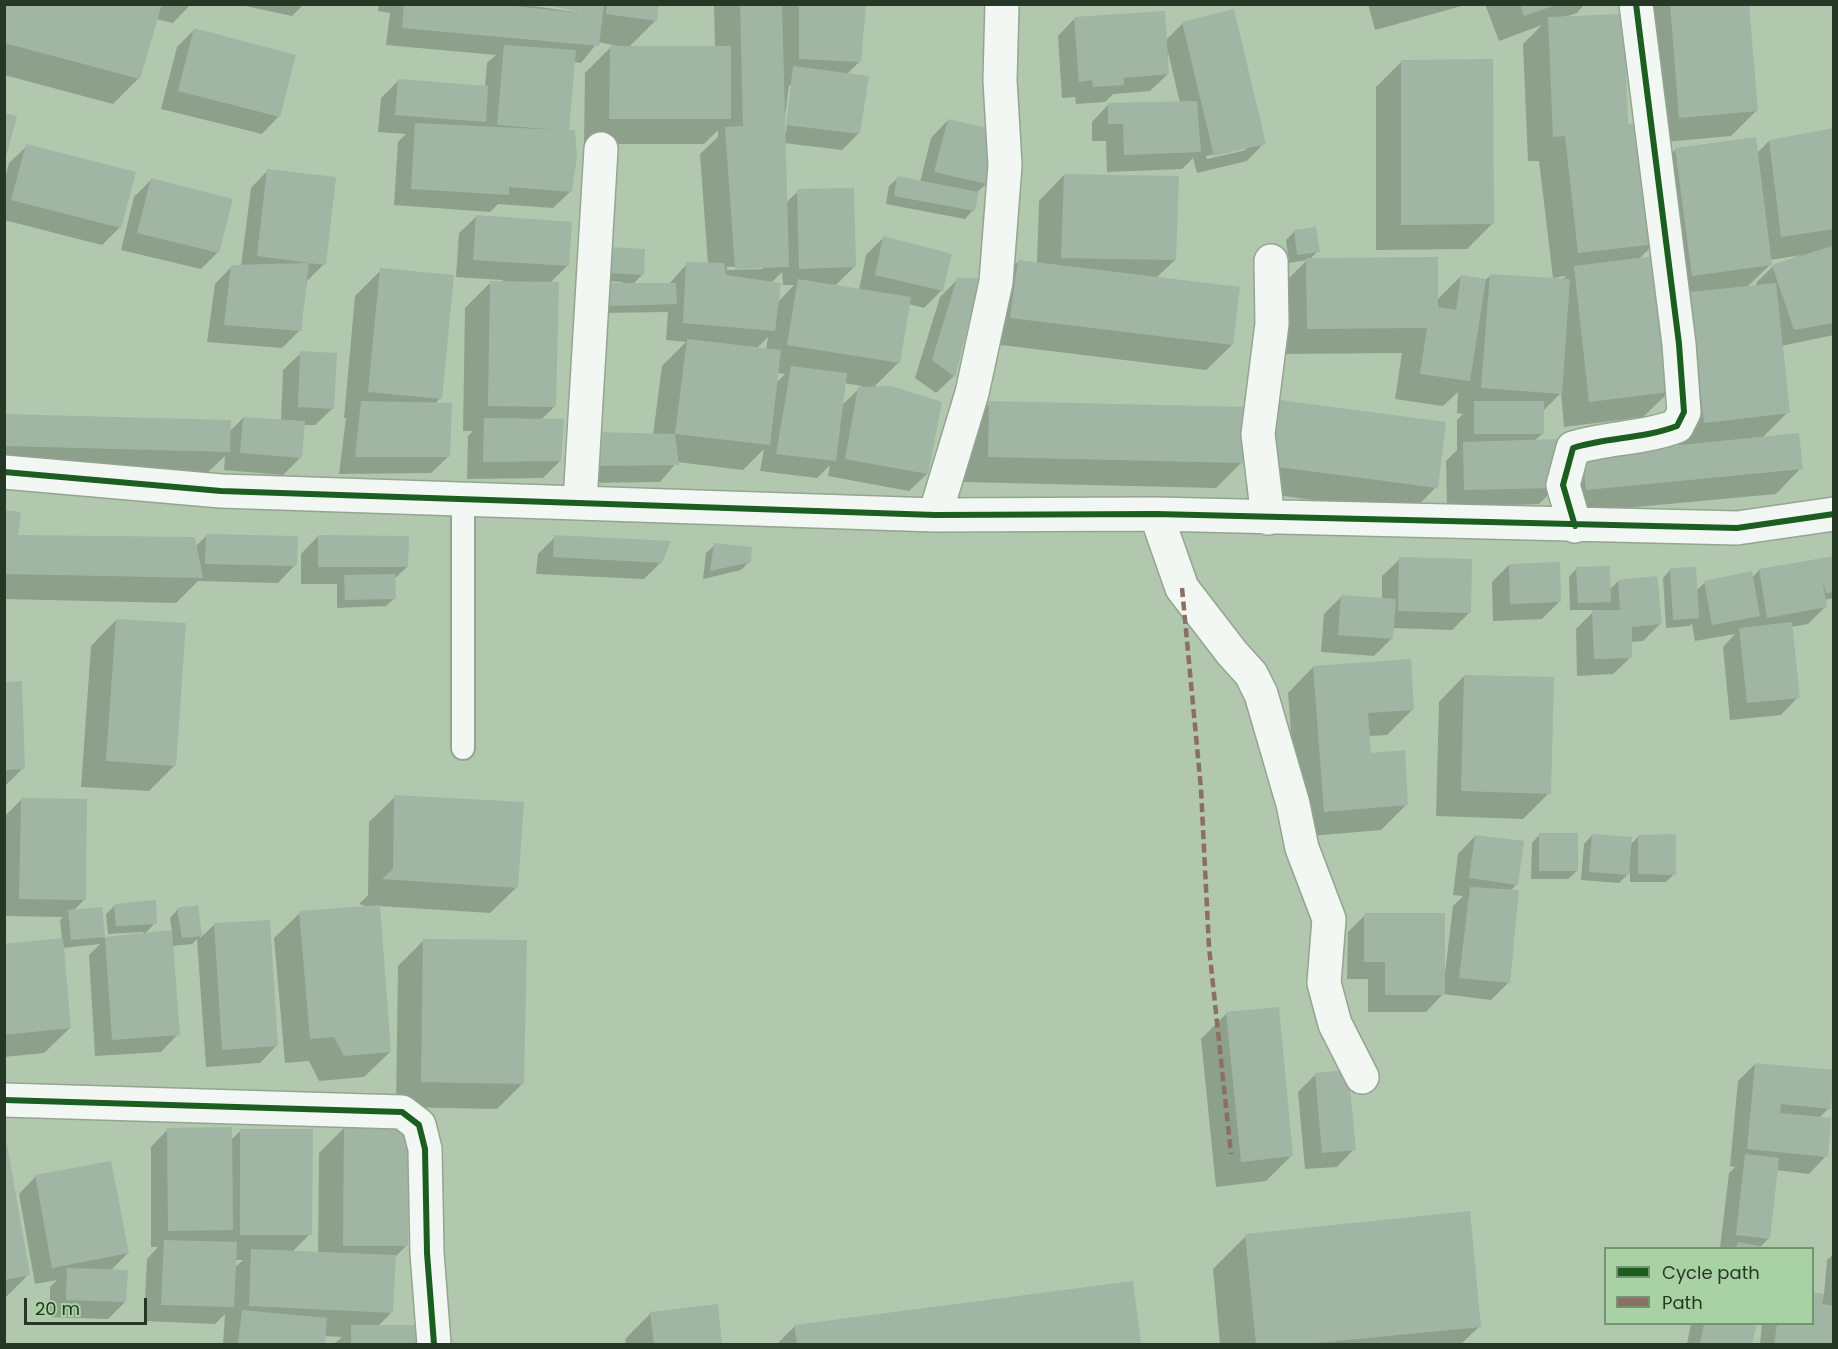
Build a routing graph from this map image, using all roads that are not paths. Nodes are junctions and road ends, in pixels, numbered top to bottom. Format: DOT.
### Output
graph roads {
  1 [pos="1002,4"];
  2 [pos="1636,4"];
  3 [pos="601,149"];
  4 [pos="1271,261"];
  5 [pos="4,472"];
  6 [pos="463,499"];
  7 [pos="580,502"];
  8 [pos="1156,514"];
  9 [pos="1833,514"];
  10 [pos="934,515"];
  11 [pos="1268,518"];
  12 [pos="1575,526"];
  13 [pos="463,748"];
  14 [pos="1362,1077"];
  15 [pos="4,1100"];
  16 [pos="434,1344"];
  1 -- 10 [label="street"];
  2 -- 12 [label="street"];
  3 -- 7 [label="street"];
  4 -- 11 [label="street"];
  5 -- 6 [label="street"];
  6 -- 7 [label="street"];
  6 -- 13 [label="lane"];
  7 -- 10 [label="street"];
  8 -- 10 [label="street"];
  8 -- 11 [label="street"];
  8 -- 14 [label="street"];
  9 -- 12 [label="street"];
  11 -- 12 [label="street"];
  15 -- 16 [label="street"];
}
